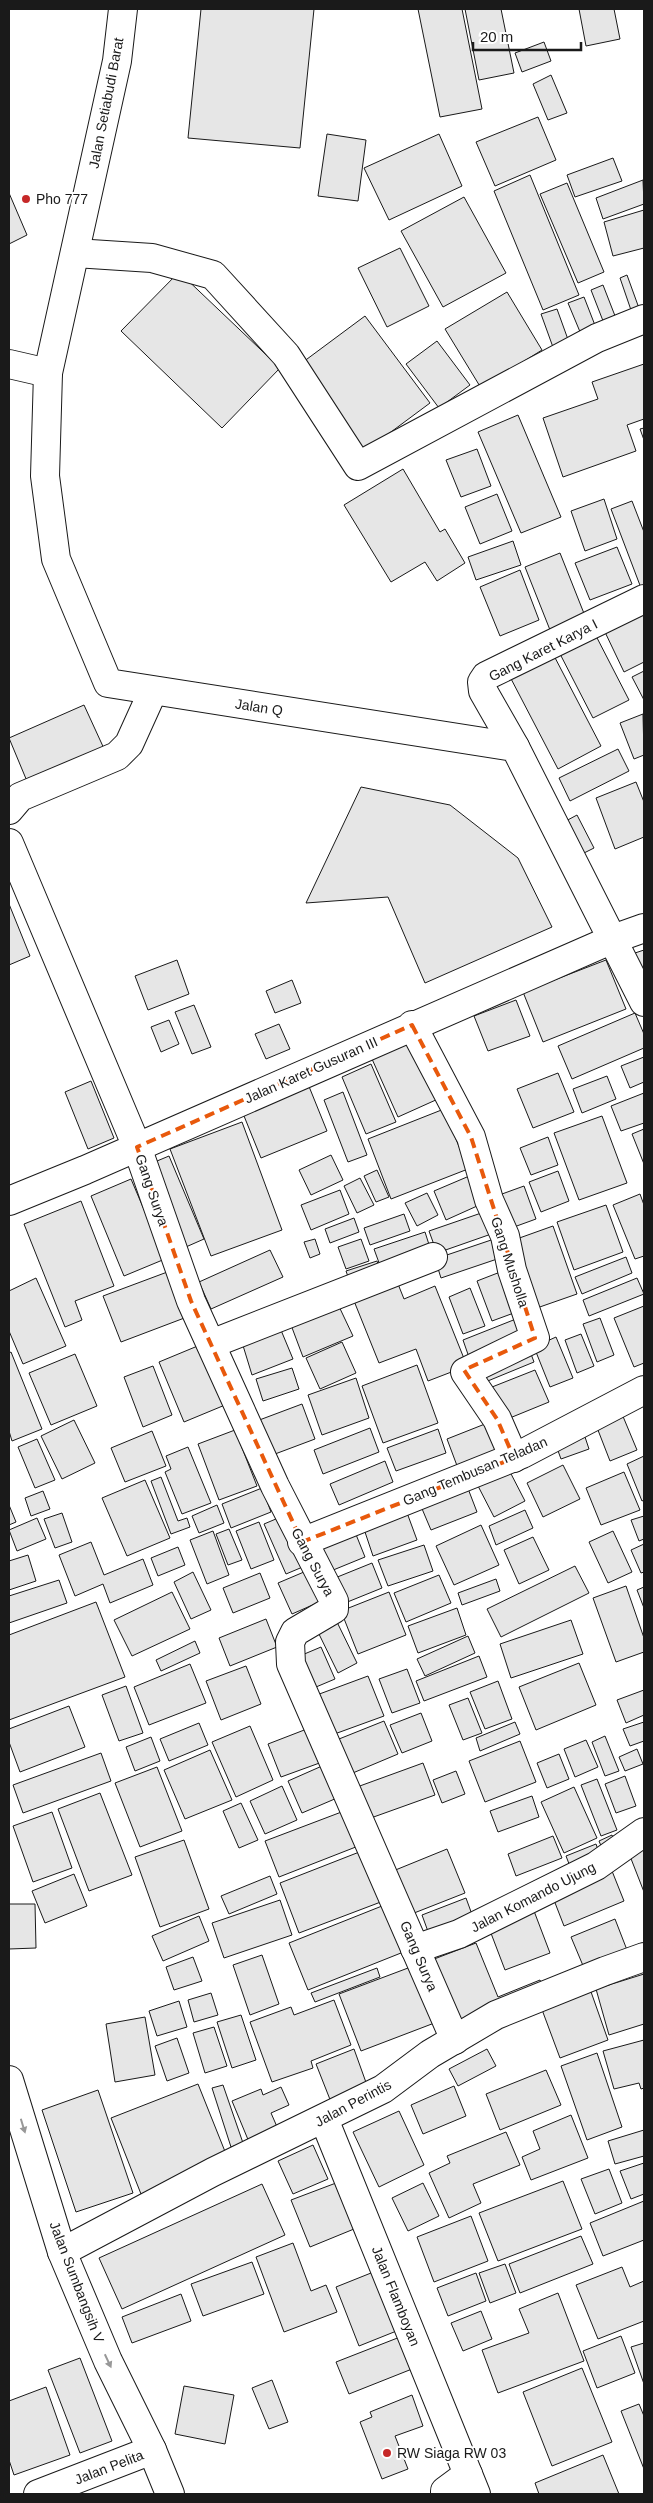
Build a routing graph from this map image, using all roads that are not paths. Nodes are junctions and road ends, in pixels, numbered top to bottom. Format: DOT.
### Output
graph roads {
  1 [pos="122,9"];
  2 [pos="75,253"];
  3 [pos="644,318"];
  4 [pos="9,364"];
  5 [pos="48,373"];
  6 [pos="644,599"];
  7 [pos="153,691"];
  8 [pos="515,747"];
  9 [pos="9,810"];
  10 [pos="9,843"];
  11 [pos="644,928"];
  12 [pos="612,939"];
  13 [pos="644,1002"];
  14 [pos="412,1025"];
  15 [pos="137,1147"];
  16 [pos="9,1201"];
  17 [pos="433,1257"];
  18 [pos="211,1344"];
  19 [pos="644,1390"];
  20 [pos="514,1458"];
  21 [pos="302,1542"];
  22 [pos="644,1832"];
  23 [pos="415,1949"];
  24 [pos="644,1957"];
  25 [pos="455,2040"];
  26 [pos="9,2080"];
  27 [pos="324,2119"];
  28 [pos="62,2252"];
  29 [pos="152,2450"];
  30 [pos="472,2484"];
  31 [pos="38,2494"];
  32 [pos="170,2494"];
  33 [pos="445,2494"];
  1 -- 2 [label="street, Jalan Setiabudi Barat"];
  2 -- 3 [label="street"];
  2 -- 5 [label="street, Jalan Setiabudi Barat"];
  4 -- 5 [label="street"];
  5 -- 7 [label="street, Jalan Q"];
  6 -- 8 [label="street, Gang Karet Karya I"];
  7 -- 8 [label="street, Jalan Q"];
  7 -- 9 [label="street"];
  8 -- 12 [label="street"];
  10 -- 15 [label="street, Gang Surya"];
  11 -- 12 [label="street, Jalan Karet Gusuran III"];
  12 -- 13 [label="street"];
  12 -- 14 [label="street, Jalan Karet Gusuran III"];
  14 -- 15 [label="street, Jalan Karet Gusuran III"];
  14 -- 20 [label="street, Gang Musholla"];
  15 -- 16 [label="street, Jalan Karet Gusuran III"];
  15 -- 18 [label="street, Gang Surya"];
  17 -- 18 [label="street"];
  18 -- 21 [label="street, Gang Surya"];
  19 -- 20 [label="street, Gang Tembusan Teladan"];
  20 -- 21 [label="street, Gang Tembusan Teladan"];
  21 -- 23 [label="street, Gang Surya"];
  22 -- 23 [label="street, Jalan Komando Ujung"];
  23 -- 25 [label="street, Gang Surya"];
  24 -- 25 [label="street, Jalan Perintis"];
  25 -- 27 [label="street, Jalan Perintis"];
  26 -- 28 [label="street, Jalan Sumbangsih V, one-way"];
  27 -- 28 [label="street, Jalan Perintis"];
  27 -- 30 [label="street, Jalan Flamboyan"];
  28 -- 29 [label="street, Jalan Sumbangsih V, one-way"];
  29 -- 31 [label="street, Jalan Pelita"];
  29 -- 32 [label="street, Jalan Sumbangsih V"];
  30 -- 33 [label="street, Jalan Flamboyan"];
}
